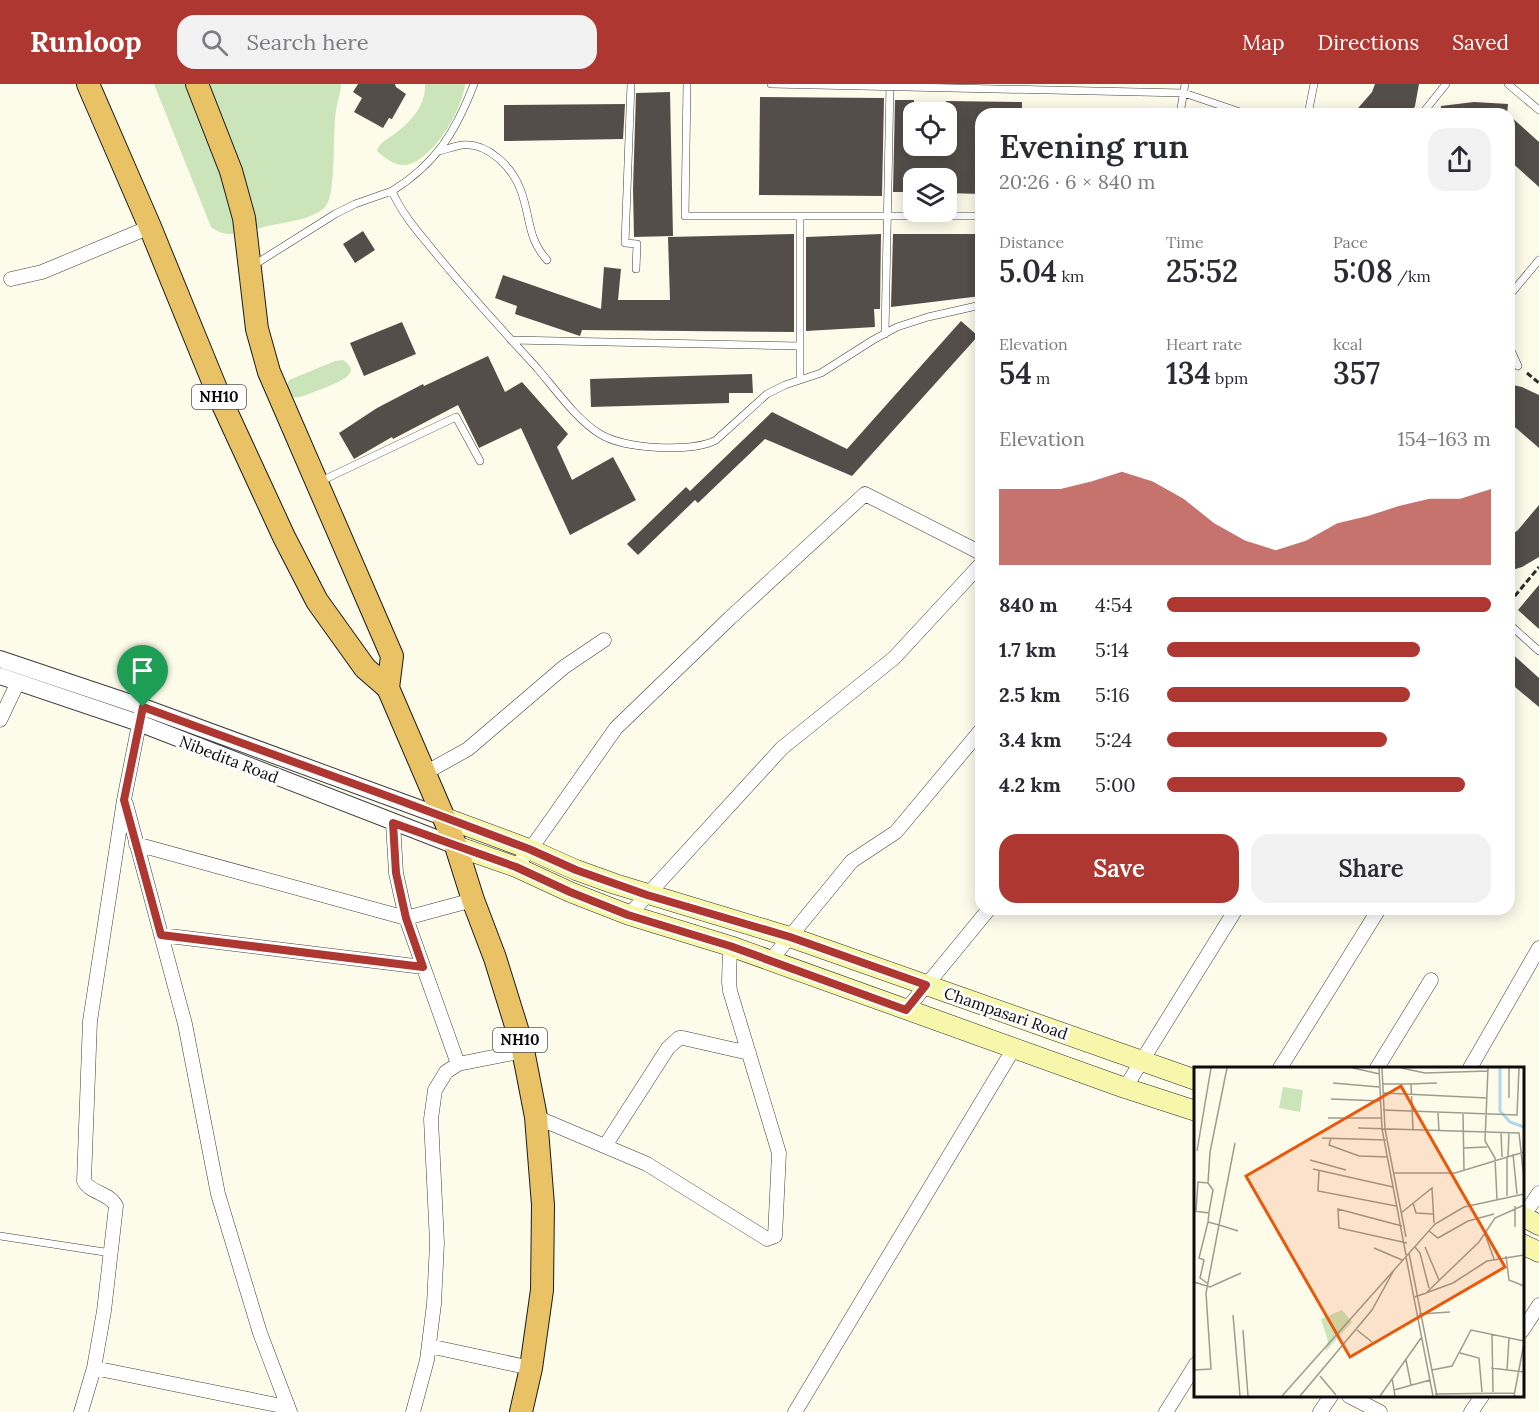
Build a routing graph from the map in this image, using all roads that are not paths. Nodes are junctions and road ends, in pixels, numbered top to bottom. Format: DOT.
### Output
graph roads {
  1 [pos="88,84"];
  2 [pos="197,84"];
  3 [pos="474,84"];
  4 [pos="631,84"];
  5 [pos="687,84"];
  6 [pos="771,84"];
  7 [pos="1185,84"];
  8 [pos="1314,84"];
  9 [pos="1446,84"];
  10 [pos="1508,84"];
  11 [pos="890,85"];
  12 [pos="1184,93"];
  13 [pos="1181,108"];
  14 [pos="1228,108"];
  15 [pos="1309,108"];
  16 [pos="1427,108"];
  17 [pos="1539,110"];
  18 [pos="439,151"];
  19 [pos="392,191"];
  20 [pos="800,216"];
  21 [pos="887,216"];
  22 [pos="975,216"];
  23 [pos="150,227"];
  24 [pos="547,260"];
  25 [pos="1539,260"];
  26 [pos="251,267"];
  27 [pos="636,269"];
  28 [pos="11,279"];
  29 [pos="1515,289"];
  30 [pos="975,305"];
  31 [pos="885,333"];
  32 [pos="512,340"];
  33 [pos="800,346"];
  34 [pos="801,380"];
  35 [pos="480,461"];
  36 [pos="316,483"];
  37 [pos="975,550"];
  38 [pos="975,570"];
  39 [pos="1515,629"];
  40 [pos="604,640"];
  41 [pos="1539,651"];
  42 [pos="0,659"];
  43 [pos="0,676"];
  44 [pos="18,682"];
  45 [pos="388,688"];
  46 [pos="141,715"];
  47 [pos="0,720"];
  48 [pos="975,737"];
  49 [pos="425,772"];
  50 [pos="124,800"];
  51 [pos="443,817"];
  52 [pos="393,823"];
  53 [pos="136,844"];
  54 [pos="456,846"];
  55 [pos="529,849"];
  56 [pos="516,867"];
  57 [pos="647,895"];
  58 [pos="472,900"];
  59 [pos="628,915"];
  60 [pos="984,915"];
  61 [pos="1232,915"];
  62 [pos="1375,915"];
  63 [pos="406,918"];
  64 [pos="161,935"];
  65 [pos="790,937"];
  66 [pos="730,946"];
  67 [pos="1539,948"];
  68 [pos="770,961"];
  69 [pos="423,967"];
  70 [pos="1431,980"];
  71 [pos="926,985"];
  72 [pos="906,1010"];
  73 [pos="1014,1048"];
  74 [pos="523,1050"];
  75 [pos="749,1053"];
  76 [pos="1142,1061"];
  77 [pos="458,1064"];
  78 [pos="1281,1067"];
  79 [pos="1378,1067"];
  80 [pos="1471,1067"];
  81 [pos="1194,1079"];
  82 [pos="1125,1088"];
  83 [pos="1194,1111"];
  84 [pos="536,1117"];
  85 [pos="605,1146"];
  86 [pos="1539,1193"];
  87 [pos="1524,1216"];
  88 [pos="1524,1218"];
  89 [pos="1539,1225"];
  90 [pos="0,1236"];
  91 [pos="1524,1245"];
  92 [pos="1539,1252"];
  93 [pos="111,1253"];
  94 [pos="1539,1305"];
  95 [pos="1524,1328"];
  96 [pos="429,1346"];
  97 [pos="1194,1367"];
  98 [pos="94,1368"];
  99 [pos="531,1368"];
  100 [pos="1330,1397"];
  101 [pos="1353,1397"];
  102 [pos="1481,1397"];
  103 [pos="288,1410"];
  104 [pos="81,1412"];
  105 [pos="413,1412"];
  106 [pos="521,1412"];
  107 [pos="795,1412"];
  108 [pos="1166,1412"];
  109 [pos="1320,1412"];
  110 [pos="1380,1412"];
  111 [pos="1471,1412"];
  1 -- 23 [label="highway, NH10"];
  2 -- 26 [label="highway"];
  3 -- 18 [label="lane"];
  4 -- 27 [label="lane"];
  5 -- 20 [label="lane"];
  6 -- 11 [label="lane"];
  7 -- 12 [label="lane"];
  8 -- 15 [label="lane"];
  9 -- 16 [label="lane"];
  10 -- 17 [label="lane"];
  11 -- 12 [label="lane"];
  11 -- 21 [label="lane"];
  12 -- 13 [label="lane"];
  12 -- 14 [label="lane"];
  18 -- 19 [label="lane"];
  18 -- 24 [label="lane"];
  19 -- 26 [label="lane"];
  19 -- 32 [label="lane"];
  20 -- 21 [label="lane"];
  20 -- 33 [label="lane"];
  21 -- 22 [label="lane"];
  21 -- 31 [label="lane"];
  23 -- 28 [label="street"];
  23 -- 45 [label="highway, NH10"];
  25 -- 29 [label="lane"];
  26 -- 36 [label="highway"];
  30 -- 31 [label="lane"];
  31 -- 34 [label="lane"];
  32 -- 33 [label="lane"];
  32 -- 34 [label="lane"];
  33 -- 34 [label="lane"];
  35 -- 36 [label="lane"];
  36 -- 45 [label="highway"];
  37 -- 55 [label="street"];
  38 -- 57 [label="street"];
  39 -- 41 [label="lane"];
  40 -- 49 [label="street"];
  42 -- 46 [label="street, Nibedita Road"];
  43 -- 44 [label="street, Nibedita Road"];
  44 -- 46 [label="street, Nibedita Road"];
  44 -- 47 [label="street"];
  45 -- 49 [label="highway, NH10"];
  46 -- 50 [label="street"];
  46 -- 51 [label="street, Nibedita Road"];
  46 -- 52 [label="street, Nibedita Road"];
  48 -- 65 [label="street"];
  49 -- 51 [label="highway, NH10"];
  50 -- 53 [label="street"];
  50 -- 93 [label="street"];
  51 -- 54 [label="highway, NH10"];
  51 -- 55 [label="main road, Champasari Road"];
  52 -- 54 [label="street, Nibedita Road"];
  52 -- 63 [label="street"];
  53 -- 63 [label="street"];
  53 -- 64 [label="street"];
  54 -- 56 [label="main road, Champasari Road"];
  54 -- 58 [label="highway, NH10"];
  55 -- 56 [label="street"];
  55 -- 57 [label="main road, Champasari Road"];
  56 -- 59 [label="main road, Champasari Road"];
  57 -- 59 [label="street"];
  57 -- 65 [label="main road, Champasari Road"];
  58 -- 63 [label="street"];
  58 -- 74 [label="highway, NH10"];
  59 -- 66 [label="main road, Champasari Road"];
  60 -- 71 [label="street"];
  61 -- 76 [label="street"];
  62 -- 78 [label="street"];
  63 -- 69 [label="street"];
  64 -- 69 [label="street"];
  64 -- 103 [label="street"];
  65 -- 68 [label="street"];
  65 -- 71 [label="main road, Champasari Road"];
  66 -- 68 [label="main road, Champasari Road"];
  66 -- 75 [label="street"];
  67 -- 80 [label="street"];
  68 -- 72 [label="main road, Champasari Road"];
  69 -- 77 [label="street"];
  70 -- 79 [label="street"];
  71 -- 72 [label="street"];
  71 -- 76 [label="main road, Champasari Road"];
  72 -- 73 [label="main road, Champasari Road"];
  73 -- 82 [label="main road, Champasari Road"];
  73 -- 107 [label="street"];
  74 -- 77 [label="street"];
  74 -- 84 [label="highway, NH10"];
  75 -- 85 [label="street"];
  75 -- 85 [label="street"];
  76 -- 81 [label="main road, Champasari Road"];
  76 -- 82 [label="street"];
  77 -- 96 [label="street"];
  82 -- 83 [label="main road, Champasari Road"];
  84 -- 85 [label="street"];
  84 -- 99 [label="highway, NH10"];
  86 -- 87 [label="street"];
  88 -- 89 [label="main road"];
  90 -- 93 [label="lane"];
  91 -- 92 [label="main road"];
  93 -- 98 [label="street"];
  94 -- 95 [label="street"];
  96 -- 99 [label="street"];
  96 -- 105 [label="street"];
  97 -- 108 [label="street"];
  98 -- 103 [label="street"];
  98 -- 104 [label="street"];
  99 -- 106 [label="highway, NH10"];
  100 -- 109 [label="street"];
  101 -- 110 [label="street"];
  102 -- 111 [label="street"];
}
